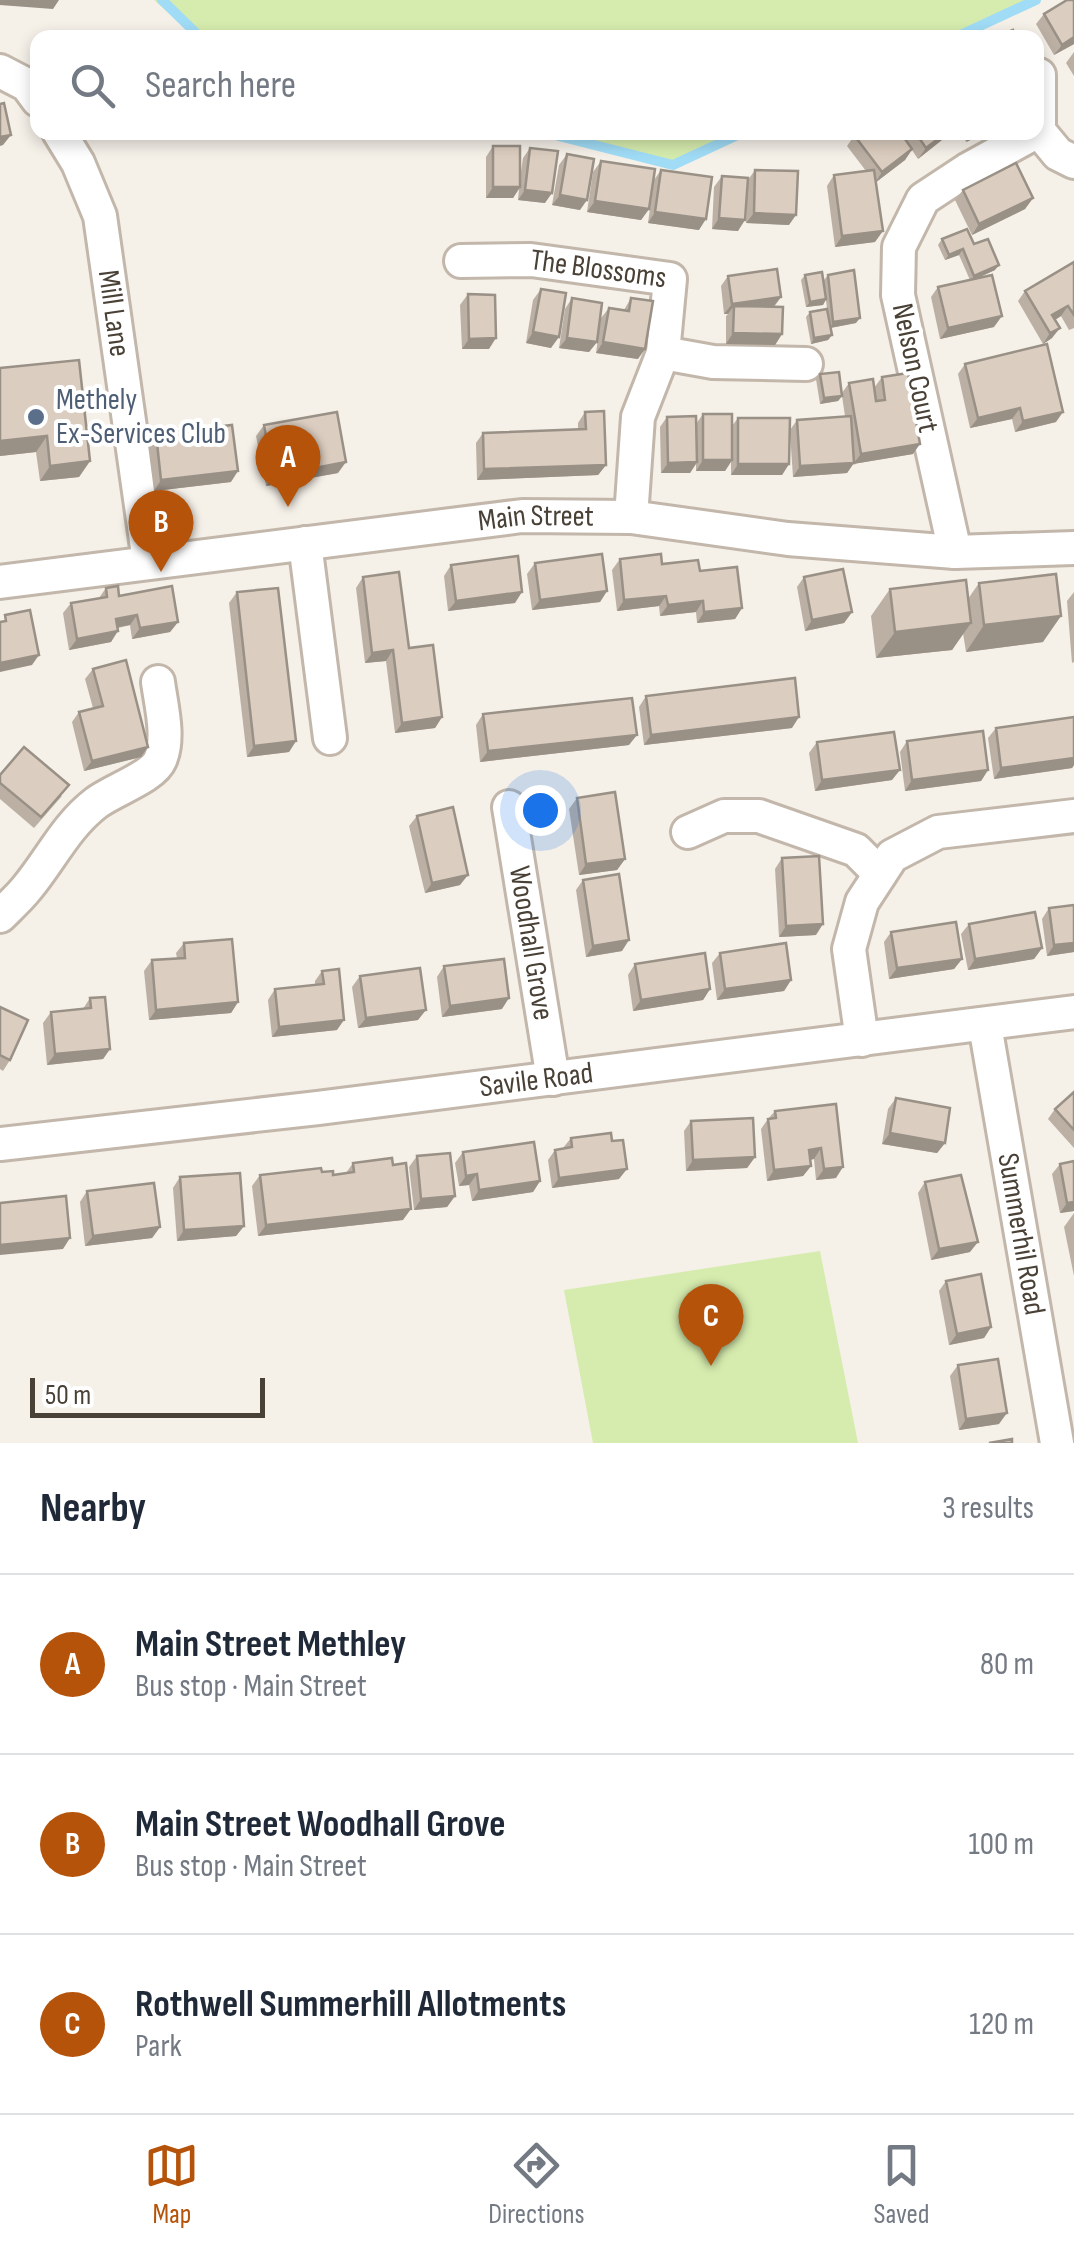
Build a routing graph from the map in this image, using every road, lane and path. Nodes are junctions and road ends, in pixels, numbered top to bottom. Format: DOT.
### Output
graph roads {
  1 [pos="0,71"];
  2 [pos="30,89"];
  3 [pos="1044,139"];
  4 [pos="65,140"];
  5 [pos="1022,140"];
  6 [pos="1074,162"];
  7 [pos="461,262"];
  8 [pos="663,354"];
  9 [pos="806,364"];
  10 [pos="631,517"];
  11 [pos="305,543"];
  12 [pos="1074,548"];
  13 [pos="956,552"];
  14 [pos="149,562"];
  15 [pos="0,582"];
  16 [pos="158,682"];
  17 [pos="330,738"];
  18 [pos="510,807"];
  19 [pos="1074,816"];
  20 [pos="688,832"];
  21 [pos="880,874"];
  22 [pos="0,916"];
  23 [pos="1074,1012"];
  24 [pos="986,1025"];
  25 [pos="862,1040"];
  26 [pos="554,1078"];
  27 [pos="0,1144"];
  28 [pos="1057,1443"];
  1 -- 2 [label="street"];
  3 -- 6 [label="street"];
  4 -- 14 [label="street, Mill Lane"];
  5 -- 13 [label="street, Nelson Court"];
  7 -- 8 [label="street, The Blossoms"];
  8 -- 9 [label="street"];
  8 -- 10 [label="street, The Blossoms"];
  10 -- 11 [label="street, Main Street"];
  10 -- 13 [label="street, Main Street"];
  11 -- 14 [label="street, Main Street"];
  11 -- 17 [label="street"];
  12 -- 13 [label="street, Main Street"];
  14 -- 15 [label="street, Main Street"];
  16 -- 22 [label="street"];
  18 -- 26 [label="street, Woodhall Grove"];
  19 -- 21 [label="street"];
  20 -- 21 [label="street"];
  21 -- 25 [label="street"];
  23 -- 24 [label="street, Savile Road"];
  24 -- 25 [label="street, Savile Road"];
  24 -- 28 [label="street, Summerhil Road"];
  25 -- 26 [label="street, Savile Road"];
  26 -- 27 [label="street, Savile Road"];
}
